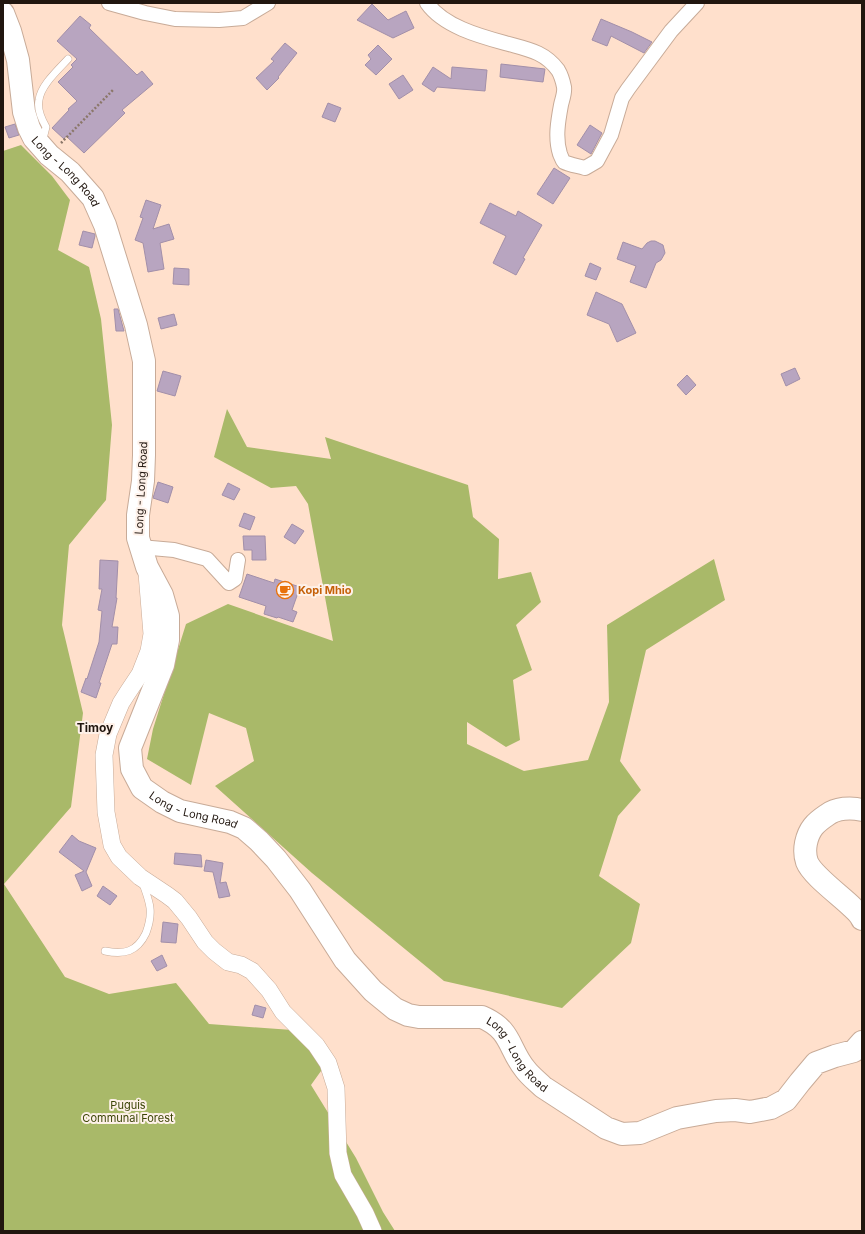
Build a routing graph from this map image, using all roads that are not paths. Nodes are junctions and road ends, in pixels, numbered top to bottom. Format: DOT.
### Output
graph roads {
  1 [pos="109,3"];
  2 [pos="268,3"];
  3 [pos="427,3"];
  4 [pos="697,3"];
  5 [pos="3,13"];
  6 [pos="68,59"];
  7 [pos="43,148"];
  8 [pos="144,557"];
  9 [pos="238,560"];
  10 [pos="862,810"];
  11 [pos="140,877"];
  12 [pos="862,919"];
  13 [pos="105,951"];
  14 [pos="862,1042"];
  15 [pos="373,1231"];
  1 -- 2 [label="street"];
  3 -- 4 [label="street"];
  5 -- 7 [label="main road, Long - Long Road"];
  6 -- 7 [label="lane"];
  7 -- 8 [label="main road, Long - Long Road"];
  8 -- 9 [label="street"];
  8 -- 11 [label="street"];
  8 -- 14 [label="main road, Long - Long Road"];
  10 -- 12 [label="main road"];
  11 -- 13 [label="lane"];
  11 -- 15 [label="street"];
}
